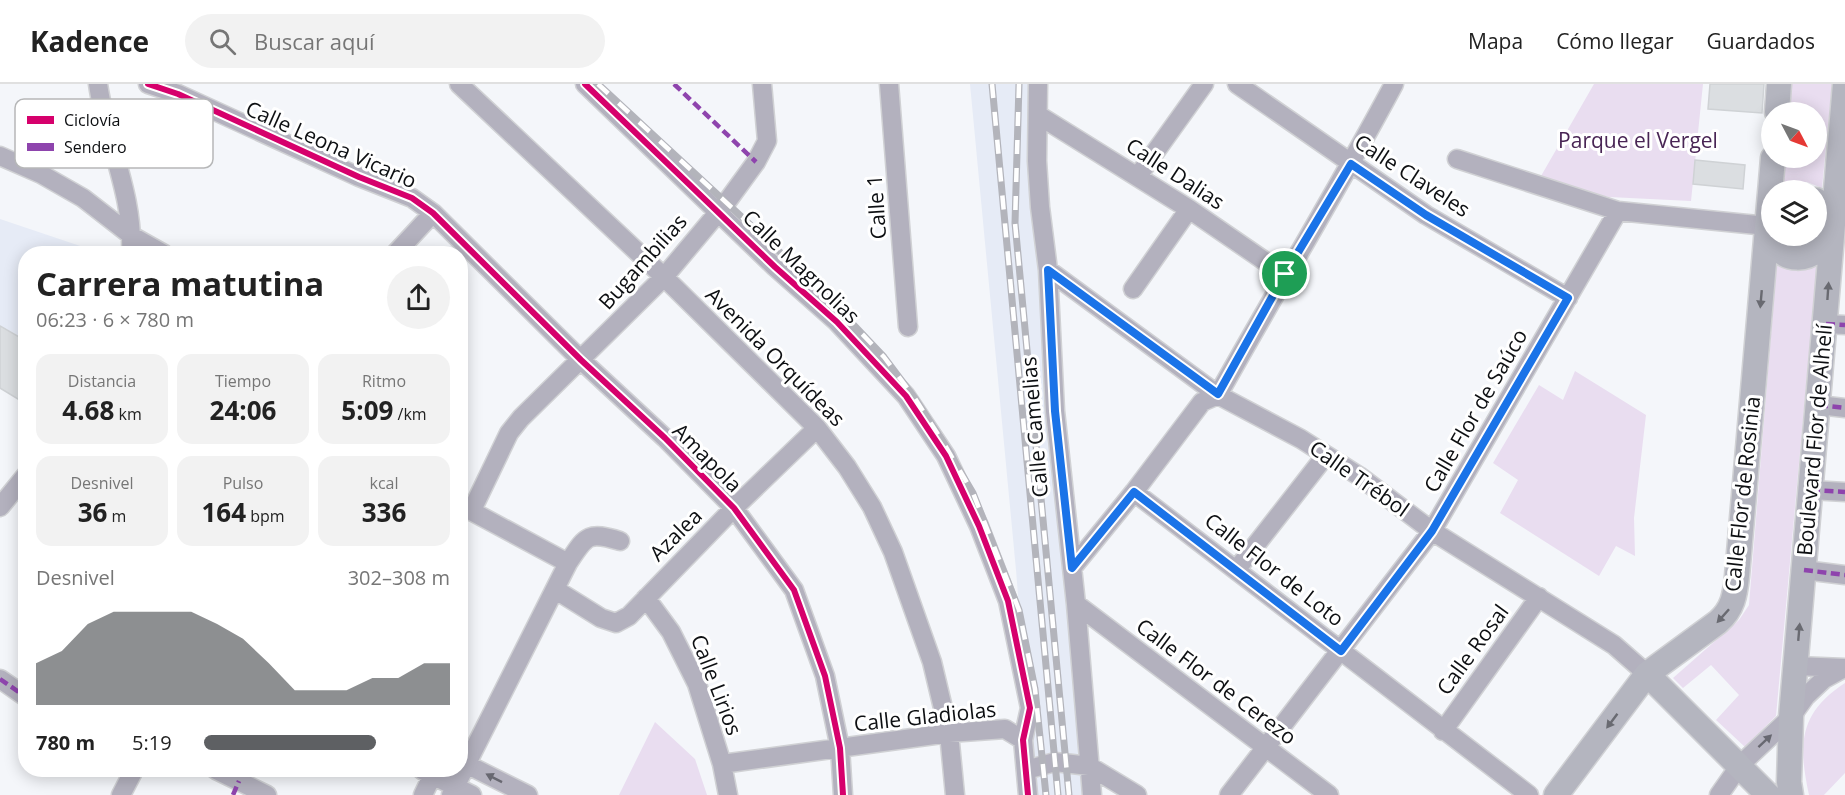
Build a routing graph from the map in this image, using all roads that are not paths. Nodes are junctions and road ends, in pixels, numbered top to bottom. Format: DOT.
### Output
graph roads {
  1 [pos="98,84"];
  2 [pos="148,84"];
  3 [pos="459,84"];
  4 [pos="585,84"];
  5 [pos="762,84"];
  6 [pos="890,84"];
  7 [pos="1038,84"];
  8 [pos="1204,84"];
  9 [pos="1237,84"];
  10 [pos="1394,84"];
  11 [pos="1779,84"];
  12 [pos="1845,84"];
  13 [pos="102,99"];
  14 [pos="189,99"];
  15 [pos="1778,102"];
  16 [pos="213,110"];
  17 [pos="1038,116"];
  18 [pos="0,156"];
  19 [pos="1457,159"];
  20 [pos="15,163"];
  21 [pos="1351,164"];
  22 [pos="27,168"];
  23 [pos="118,168"];
  24 [pos="1138,176"];
  25 [pos="1189,209"];
  26 [pos="719,211"];
  27 [pos="1827,211"];
  28 [pos="1618,212"];
  29 [pos="433,213"];
  30 [pos="1761,219"];
  31 [pos="1838,229"];
  32 [pos="1827,243"];
  33 [pos="132,245"];
  34 [pos="402,246"];
  35 [pos="466,246"];
  36 [pos="1767,246"];
  37 [pos="1776,246"];
  38 [pos="1825,246"];
  39 [pos="468,248"];
  40 [pos="1048,270"];
  41 [pos="1285,274"];
  42 [pos="664,278"];
  43 [pos="1133,289"];
  44 [pos="1568,298"];
  45 [pos="1835,325"];
  46 [pos="908,327"];
  47 [pos="581,360"];
  48 [pos="1218,394"];
  49 [pos="1819,405"];
  50 [pos="1845,408"];
  51 [pos="817,428"];
  52 [pos="1326,455"];
  53 [pos="18,485"];
  54 [pos="1811,490"];
  55 [pos="1134,492"];
  56 [pos="1845,492"];
  57 [pos="468,505"];
  58 [pos="0,507"];
  59 [pos="734,508"];
  60 [pos="468,509"];
  61 [pos="1432,531"];
  62 [pos="620,541"];
  63 [pos="568,563"];
  64 [pos="1072,568"];
  65 [pos="1237,569"];
  66 [pos="1804,570"];
  67 [pos="1845,575"];
  68 [pos="556,590"];
  69 [pos="1539,597"];
  70 [pos="646,598"];
  71 [pos="1076,604"];
  72 [pos="1341,651"];
  73 [pos="1796,666"];
  74 [pos="1844,668"];
  75 [pos="1647,674"];
  76 [pos="0,679"];
  77 [pos="18,691"];
  78 [pos="1791,717"];
  79 [pos="1443,730"];
  80 [pos="949,733"];
  81 [pos="1023,740"];
  82 [pos="1265,747"];
  83 [pos="840,748"];
  84 [pos="468,755"];
  85 [pos="468,764"];
  86 [pos="722,764"];
  87 [pos="1740,765"];
  88 [pos="1089,766"];
  89 [pos="1026,770"];
  90 [pos="130,777"];
  91 [pos="224,777"];
  92 [pos="428,777"];
  93 [pos="437,777"];
  94 [pos="236,788"];
  95 [pos="453,791"];
  96 [pos="121,795"];
  97 [pos="267,795"];
  98 [pos="423,795"];
  99 [pos="472,795"];
  100 [pos="528,795"];
  101 [pos="728,795"];
  102 [pos="843,795"];
  103 [pos="955,795"];
  104 [pos="1028,795"];
  105 [pos="1092,795"];
  106 [pos="1137,795"];
  107 [pos="1229,795"];
  108 [pos="1329,795"];
  109 [pos="1528,795"];
  110 [pos="1556,795"];
  111 [pos="1719,795"];
  112 [pos="1768,795"];
  113 [pos="1791,795"];
  1 -- 13 [label="street"];
  2 -- 14 [label="street, Calle Leona Vicario"];
  3 -- 42 [label="street, Avenida Orquídeas"];
  4 -- 26 [label="street, Calle Magnolias"];
  5 -- 26 [label="street, Bugambilias"];
  6 -- 46 [label="street, Calle 1"];
  7 -- 17 [label="street, Calle Camelias"];
  8 -- 24 [label="street"];
  9 -- 21 [label="street, Calle Claveles"];
  10 -- 21 [label="street"];
  11 -- 15 [label="main road"];
  12 -- 31 [label="main road, Boulevard Flor de Alhelí"];
  16 -- 29 [label="street, Calle Leona Vicario"];
  17 -- 24 [label="street, Calle Dalias"];
  17 -- 40 [label="street, Calle Camelias"];
  18 -- 20 [label="street"];
  19 -- 28 [label="street"];
  21 -- 41 [label="street"];
  21 -- 44 [label="street, Calle Claveles"];
  22 -- 33 [label="street"];
  23 -- 33 [label="street"];
  24 -- 25 [label="street, Calle Dalias"];
  25 -- 41 [label="street, Calle Dalias"];
  25 -- 43 [label="street"];
  26 -- 42 [label="street, Bugambilias"];
  26 -- 81 [label="street, Calle Magnolias"];
  27 -- 31 [label="main road"];
  28 -- 30 [label="street"];
  28 -- 44 [label="street, Calle Flor de Saúco"];
  29 -- 34 [label="street"];
  29 -- 35 [label="street, Amapola"];
  31 -- 32 [label="main road"];
  45 -- 31 [label="main road, Boulevard Flor de Alhelí, one-way"];
  36 -- 75 [label="main road, Calle Flor de Rosinia, one-way"];
  37 -- 38 [label="main road"];
  39 -- 47 [label="street, Amapola"];
  40 -- 48 [label="street, Calle Trébol"];
  40 -- 64 [label="street, Calle Camelias"];
  41 -- 48 [label="street"];
  42 -- 47 [label="street, Bugambilias"];
  42 -- 51 [label="street, Avenida Orquídeas"];
  44 -- 61 [label="street, Calle Flor de Saúco"];
  45 -- 49 [label="main road, Boulevard Flor de Alhelí"];
  47 -- 57 [label="street, Bugambilias"];
  47 -- 59 [label="street, Amapola"];
  48 -- 52 [label="street, Calle Trébol"];
  48 -- 55 [label="street"];
  49 -- 50 [label="street"];
  49 -- 54 [label="main road, Boulevard Flor de Alhelí"];
  51 -- 59 [label="street, Azalea"];
  51 -- 80 [label="street, Avenida Orquídeas"];
  52 -- 61 [label="street, Calle Trébol"];
  52 -- 65 [label="street"];
  53 -- 58 [label="street"];
  54 -- 56 [label="street"];
  54 -- 66 [label="main road, Boulevard Flor de Alhelí"];
  55 -- 64 [label="street"];
  55 -- 65 [label="street, Calle Flor de Loto"];
  59 -- 70 [label="street, Azalea"];
  59 -- 83 [label="street, Amapola"];
  60 -- 63 [label="street"];
  61 -- 69 [label="street, Calle Trébol"];
  61 -- 72 [label="street, Calle Flor de Saúco"];
  62 -- 63 [label="street"];
  63 -- 68 [label="street"];
  64 -- 71 [label="street, Calle Camelias"];
  65 -- 72 [label="street, Calle Flor de Loto"];
  66 -- 67 [label="street"];
  73 -- 66 [label="main road, Boulevard Flor de Alhelí, one-way"];
  68 -- 70 [label="street, Azalea"];
  68 -- 84 [label="street"];
  69 -- 75 [label="street, Calle Trébol"];
  69 -- 79 [label="street, Calle Rosal"];
  70 -- 86 [label="street, Calle Lirios"];
  71 -- 82 [label="street, Calle Flor de Cerezo"];
  71 -- 88 [label="street, Calle Camelias"];
  72 -- 79 [label="street, Calle Flor de Loto"];
  72 -- 82 [label="street, Calle Flor de Saúco"];
  73 -- 74 [label="street"];
  73 -- 78 [label="main road, Boulevard Flor de Alhelí"];
  74 -- 78 [label="street"];
  75 -- 87 [label="main road, Calle Trébol"];
  75 -- 110 [label="main road, Calle Flor de Rosinia, one-way"];
  76 -- 77 [label="street"];
  87 -- 78 [label="street, one-way"];
  78 -- 113 [label="main road, Boulevard Flor de Alhelí"];
  79 -- 109 [label="street, Calle Flor de Loto"];
  80 -- 81 [label="street, Calle Gladiolas"];
  80 -- 83 [label="street, Calle Gladiolas"];
  80 -- 103 [label="street, Avenida Orquídeas"];
  81 -- 89 [label="street, Calle Magnolias"];
  82 -- 107 [label="street, Calle Flor de Saúco"];
  82 -- 108 [label="street, Calle Flor de Cerezo"];
  83 -- 86 [label="street, Calle Gladiolas"];
  83 -- 102 [label="street, Amapola"];
  100 -- 85 [label="street, one-way"];
  86 -- 101 [label="street, Calle Lirios"];
  87 -- 111 [label="street"];
  87 -- 112 [label="main road, Calle Trébol"];
  88 -- 89 [label="street"];
  88 -- 105 [label="street, Calle Camelias"];
  88 -- 106 [label="street"];
  89 -- 104 [label="street, Calle Magnolias"];
  90 -- 96 [label="street"];
  91 -- 94 [label="street"];
  92 -- 98 [label="street"];
  93 -- 95 [label="street"];
  94 -- 97 [label="street"];
  95 -- 99 [label="street"];
}
